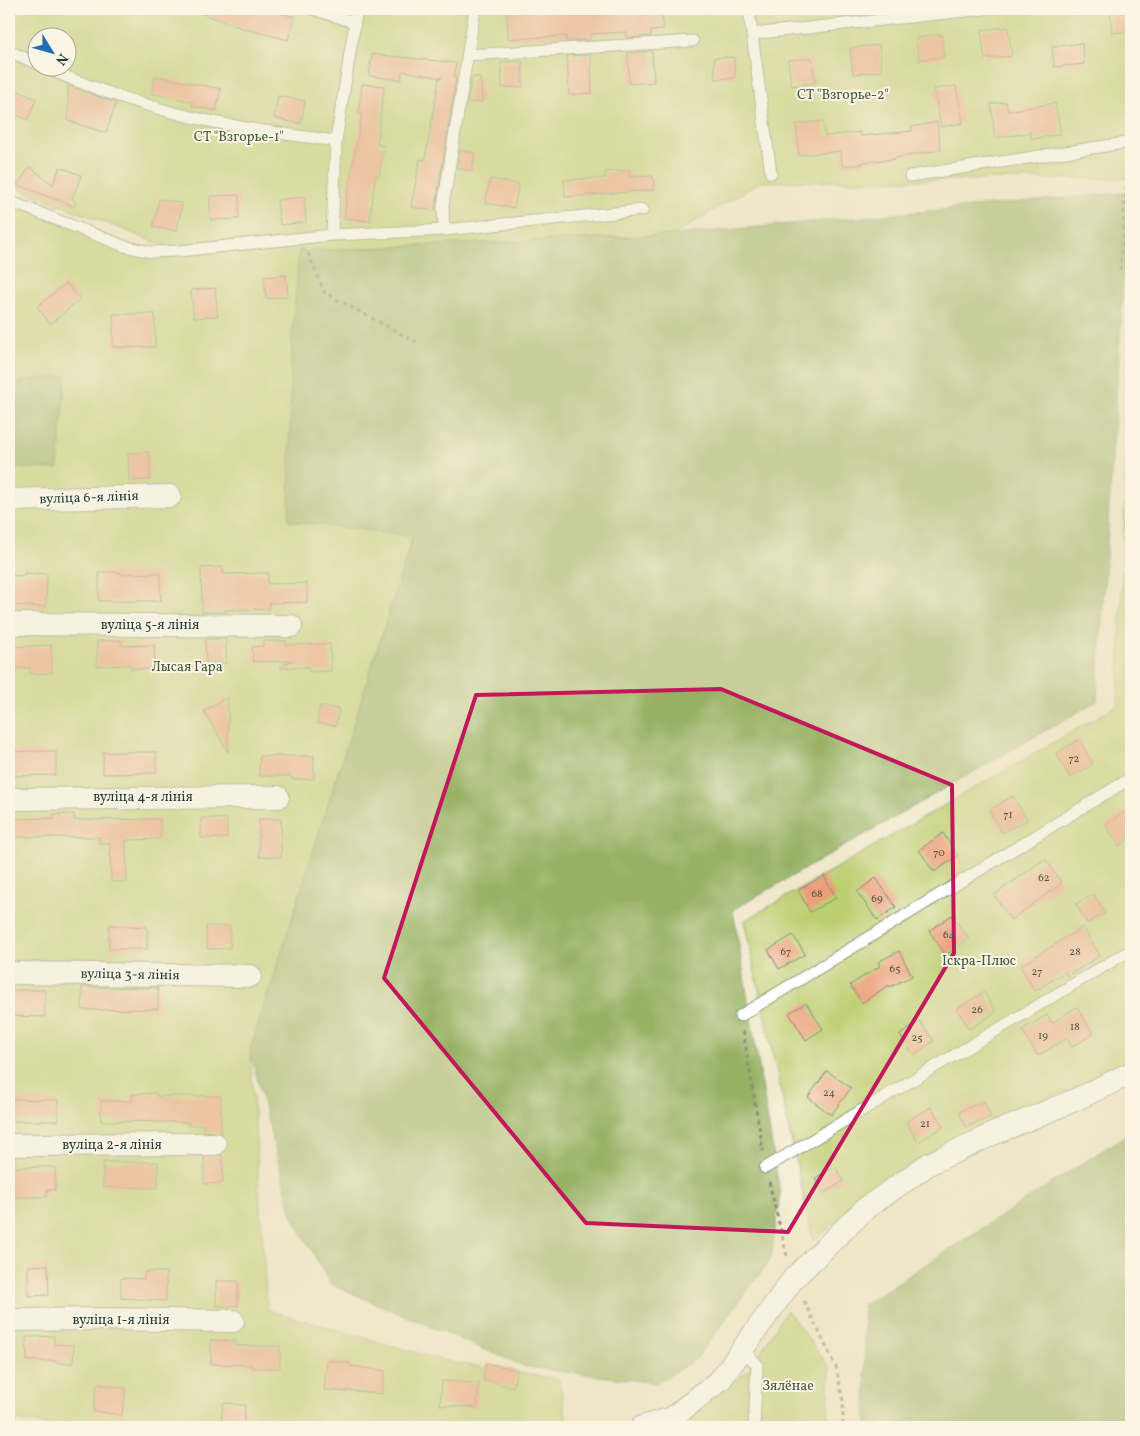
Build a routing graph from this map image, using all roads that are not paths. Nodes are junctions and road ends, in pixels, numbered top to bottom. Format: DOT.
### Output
graph roads {
  1 [pos="312,9"];
  2 [pos="357,9"];
  3 [pos="475,9"];
  4 [pos="749,9"];
  5 [pos="984,9"];
  6 [pos="354,22"];
  7 [pos="752,34"];
  8 [pos="693,41"];
  9 [pos="9,51"];
  10 [pos="468,55"];
  11 [pos="28,60"];
  12 [pos="68,78"];
  13 [pos="336,141"];
  14 [pos="1130,143"];
  15 [pos="771,173"];
  16 [pos="910,176"];
  17 [pos="9,201"];
  18 [pos="643,210"];
  19 [pos="444,230"];
  20 [pos="332,235"];
  21 [pos="170,496"];
  22 [pos="9,500"];
  23 [pos="9,624"];
  24 [pos="291,626"];
  25 [pos="1131,778"];
  26 [pos="278,797"];
  27 [pos="9,799"];
  28 [pos="1131,950"];
  29 [pos="9,973"];
  30 [pos="250,976"];
  31 [pos="740,1016"];
  32 [pos="1131,1072"];
  33 [pos="214,1144"];
  34 [pos="9,1145"];
  35 [pos="766,1168"];
  36 [pos="9,1320"];
  37 [pos="234,1321"];
  38 [pos="742,1350"];
  39 [pos="642,1427"];
  40 [pos="754,1427"];
  1 -- 6 [label="lane"];
  2 -- 6 [label="lane"];
  3 -- 10 [label="lane"];
  4 -- 7 [label="lane"];
  5 -- 7 [label="lane"];
  6 -- 13 [label="lane"];
  7 -- 15 [label="lane"];
  8 -- 10 [label="lane"];
  9 -- 11 [label="lane"];
  10 -- 19 [label="lane"];
  12 -- 13 [label="lane"];
  13 -- 20 [label="lane"];
  14 -- 16 [label="lane"];
  17 -- 20 [label="lane"];
  18 -- 19 [label="lane"];
  19 -- 20 [label="lane"];
  21 -- 22 [label="street, вуліца 6-я лінія"];
  23 -- 24 [label="street, вуліца 5-я лінія"];
  25 -- 31 [label="lane"];
  26 -- 27 [label="street, вуліца 4-я лінія"];
  28 -- 35 [label="lane"];
  29 -- 30 [label="street, вуліца 3-я лінія"];
  32 -- 38 [label="street"];
  33 -- 34 [label="street, вуліца 2-я лінія"];
  36 -- 37 [label="street, вуліца 1-я лінія"];
  38 -- 39 [label="street"];
  38 -- 40 [label="lane"];
}
